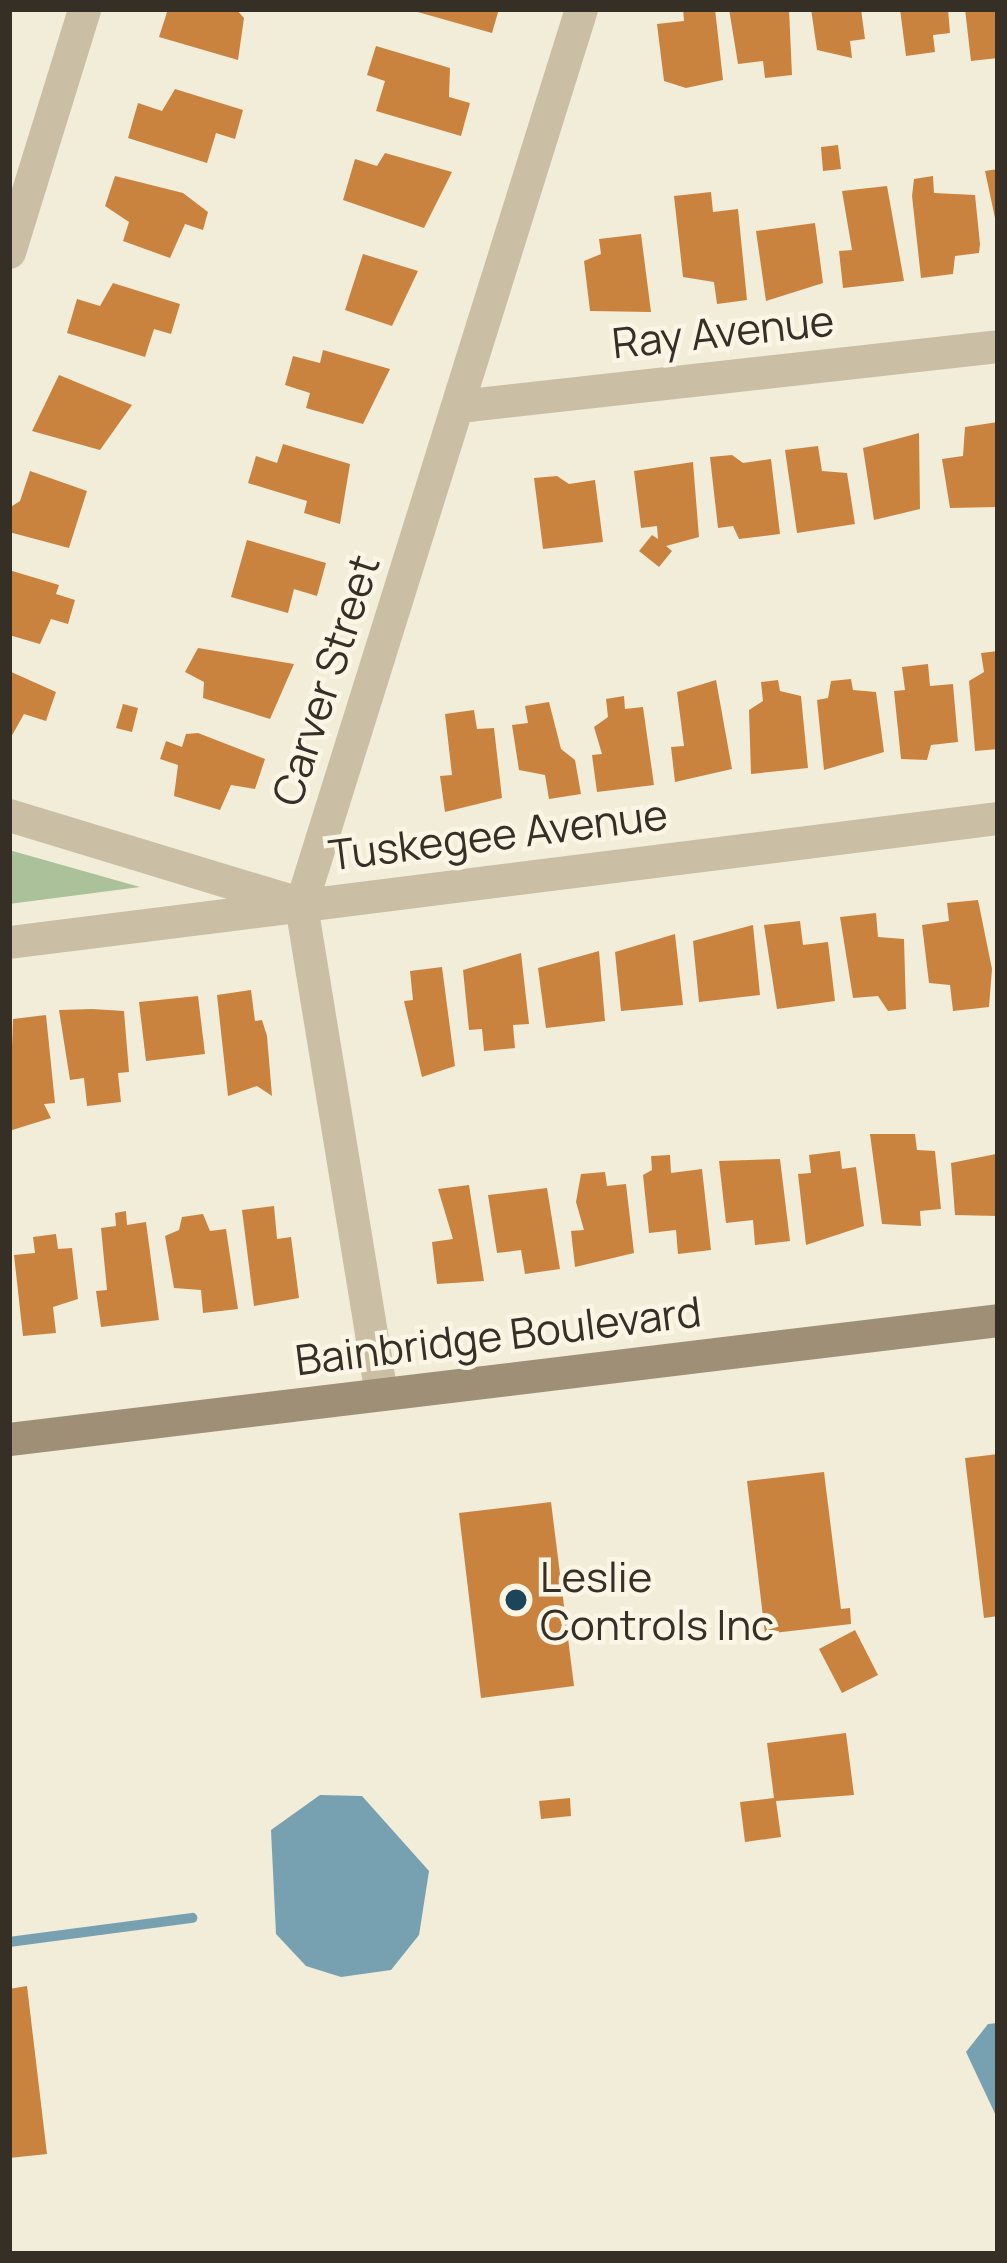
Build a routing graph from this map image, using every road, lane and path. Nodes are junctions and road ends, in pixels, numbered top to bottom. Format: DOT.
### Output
graph roads {
  1 [pos="84,9"];
  2 [pos="581,9"];
  3 [pos="9,251"];
  4 [pos="998,346"];
  5 [pos="459,406"];
  6 [pos="9,815"];
  7 [pos="998,818"];
  8 [pos="301,904"];
  9 [pos="9,942"];
  10 [pos="998,1320"];
  11 [pos="381,1394"];
  12 [pos="9,1439"];
  1 -- 3 [label="street"];
  2 -- 5 [label="street, Carver Street"];
  4 -- 5 [label="street, Ray Avenue"];
  5 -- 8 [label="street, Carver Street"];
  6 -- 8 [label="street"];
  7 -- 8 [label="street, Tuskegee Avenue"];
  8 -- 9 [label="street, Tuskegee Avenue"];
  8 -- 11 [label="street, Carver Street"];
  10 -- 11 [label="main road, Bainbridge Boulevard"];
  11 -- 12 [label="main road, Bainbridge Boulevard"];
}
